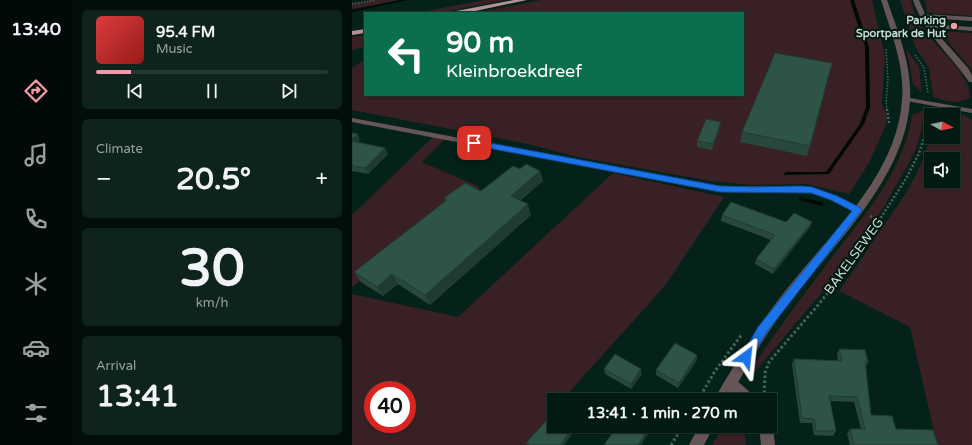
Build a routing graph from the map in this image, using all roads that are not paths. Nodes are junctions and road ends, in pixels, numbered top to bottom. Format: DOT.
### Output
graph roads {
  1 [pos="524,0"];
  2 [pos="884,0"];
  3 [pos="916,0"];
  4 [pos="461,12"];
  5 [pos="922,16"];
  6 [pos="972,19"];
  7 [pos="928,26"];
  8 [pos="972,29"];
  9 [pos="364,31"];
  10 [pos="352,33"];
  11 [pos="972,80"];
  12 [pos="906,99"];
  13 [pos="972,111"];
  14 [pos="352,120"];
  15 [pos="858,210"];
  16 [pos="731,384"];
  17 [pos="725,393"];
  18 [pos="741,393"];
  19 [pos="703,433"];
  20 [pos="767,433"];
  21 [pos="696,445"];
  22 [pos="768,445"];
  1 -- 4 [label="main road"];
  2 -- 12 [label="street, BAKELSEWEG"];
  3 -- 5 [label="street"];
  5 -- 6 [label="street"];
  5 -- 7 [label="street"];
  7 -- 8 [label="street"];
  7 -- 11 [label="street"];
  9 -- 10 [label="main road"];
  12 -- 13 [label="street"];
  12 -- 15 [label="street, BAKELSEWEG"];
  14 -- 15 [label="street"];
  15 -- 16 [label="street, BAKELSEWEG"];
  16 -- 17 [label="street, BAKELSEWEG"];
  16 -- 18 [label="street"];
  19 -- 21 [label="street"];
  20 -- 22 [label="street"];
}
